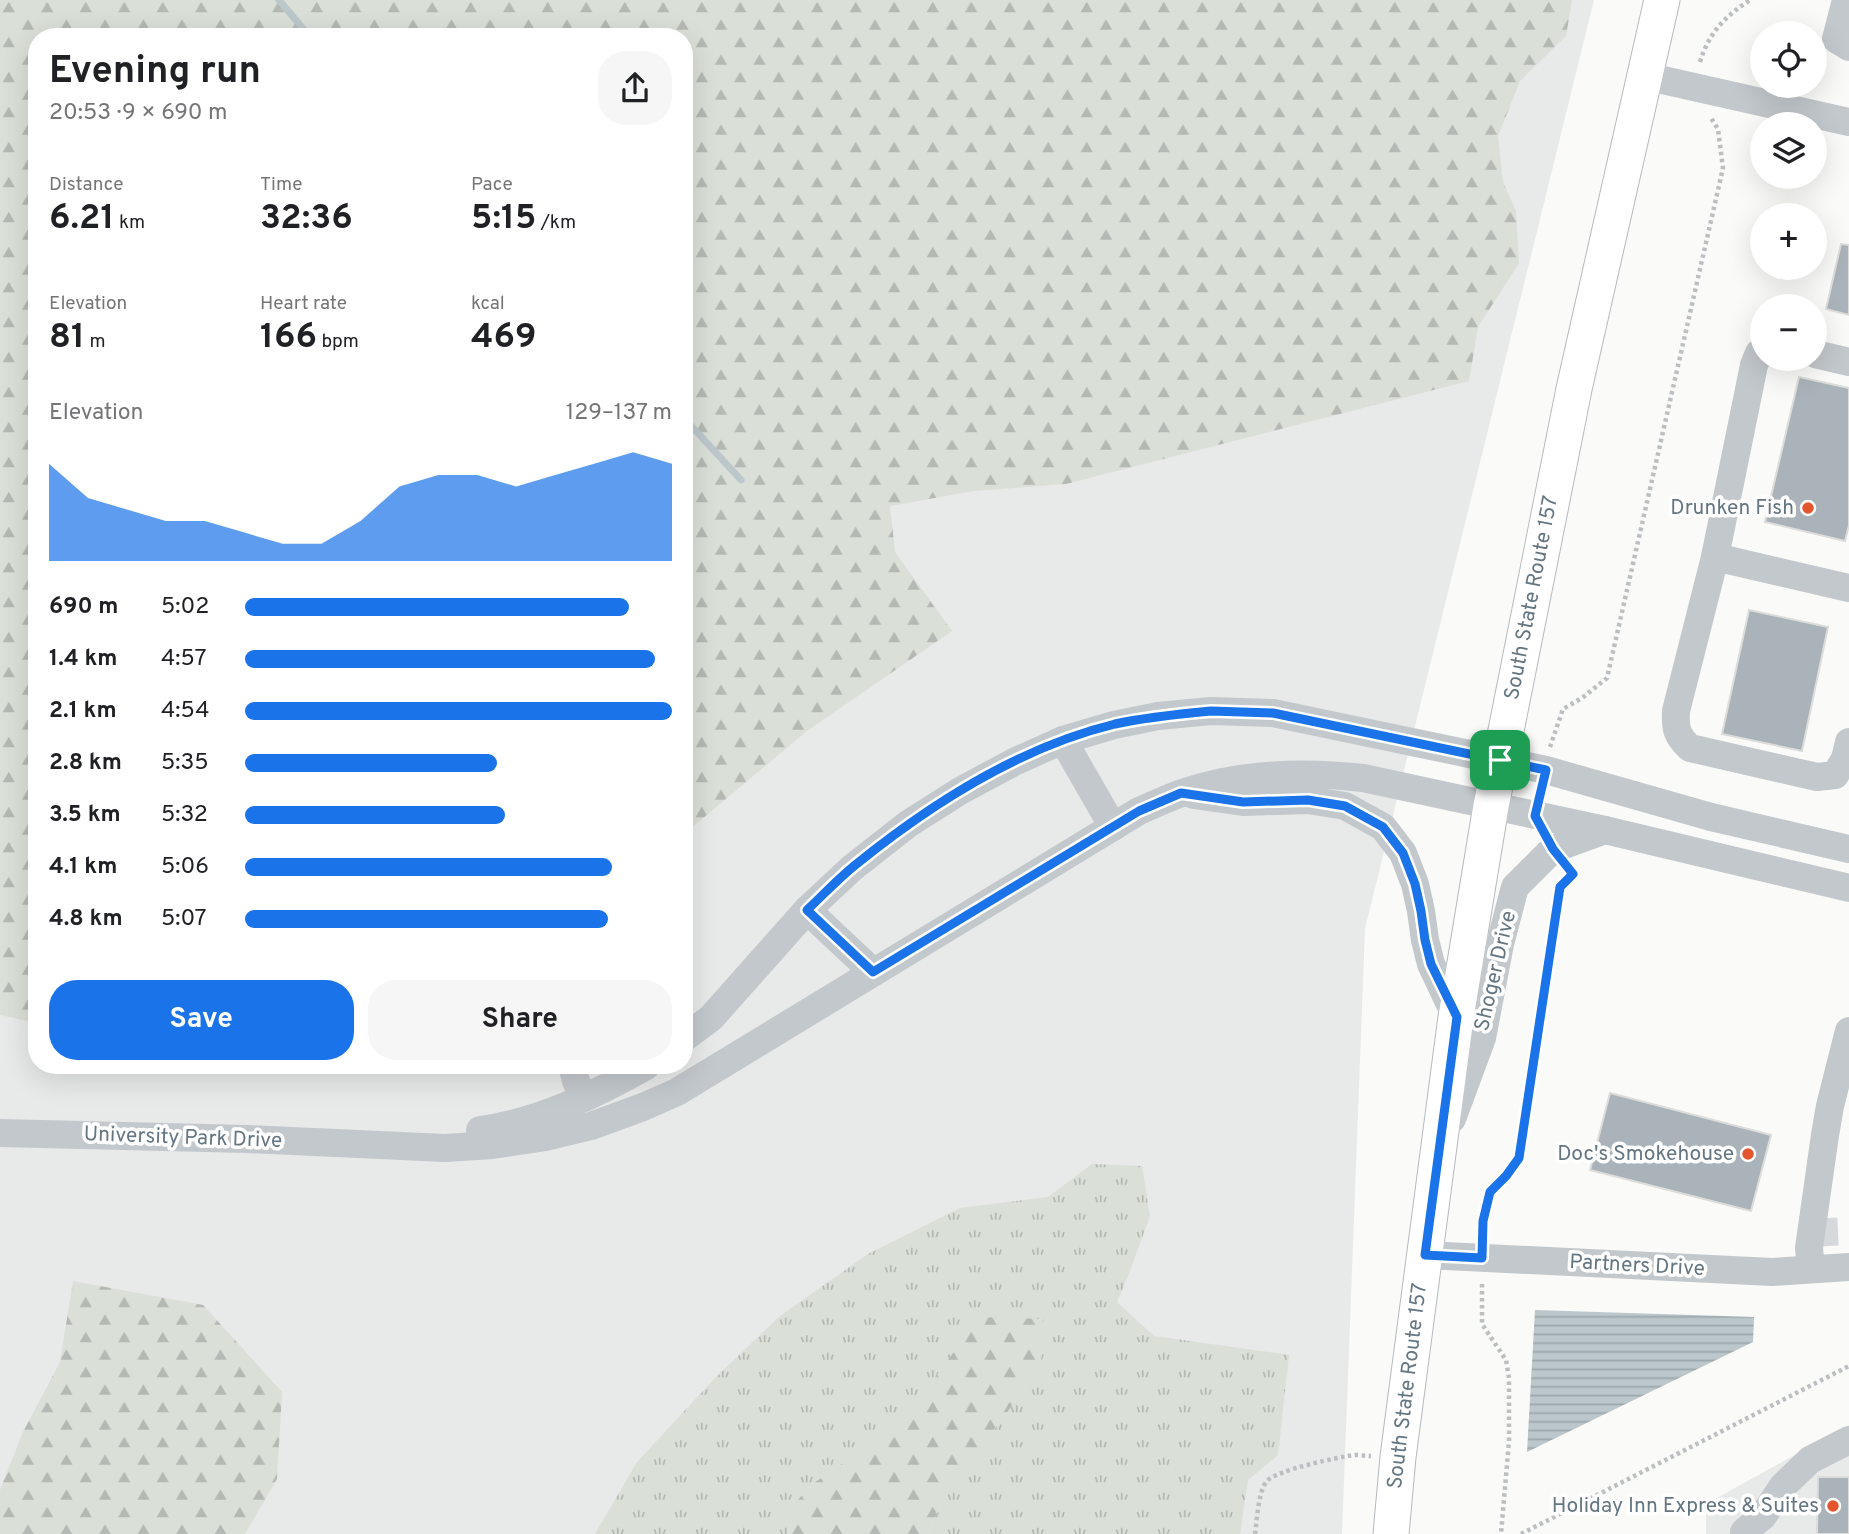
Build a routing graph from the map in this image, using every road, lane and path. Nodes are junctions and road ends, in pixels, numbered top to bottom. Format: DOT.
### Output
graph roads {
  1 [pos="1662,0"];
  2 [pos="1750,0"];
  3 [pos="1846,0"];
  4 [pos="1849,47"];
  5 [pos="1645,76"];
  6 [pos="1692,86"];
  7 [pos="1849,122"];
  8 [pos="1827,357"];
  9 [pos="1849,362"];
  10 [pos="1753,371"];
  11 [pos="1715,556"];
  12 [pos="1849,588"];
  13 [pos="1063,740"];
  14 [pos="1849,742"];
  15 [pos="1500,760"];
  16 [pos="1546,770"];
  17 [pos="1181,793"];
  18 [pos="1491,806"];
  19 [pos="1113,827"];
  20 [pos="1605,830"];
  21 [pos="1553,849"];
  22 [pos="1849,849"];
  23 [pos="1849,888"];
  24 [pos="807,910"];
  25 [pos="873,972"];
  26 [pos="1457,1017"];
  27 [pos="693,1031"];
  28 [pos="1849,1031"];
  29 [pos="574,1074"];
  30 [pos="632,1074"];
  31 [pos="583,1098"];
  32 [pos="0,1133"];
  33 [pos="366,1144"];
  34 [pos="1438,1158"];
  35 [pos="1425,1255"];
  36 [pos="1482,1258"];
  37 [pos="1849,1267"];
  38 [pos="1811,1269"];
  39 [pos="1849,1366"];
  40 [pos="1849,1440"];
  41 [pos="1398,1457"];
  42 [pos="1255,1534"];
  43 [pos="1391,1534"];
  44 [pos="1501,1534"];
  45 [pos="1521,1534"];
  46 [pos="1744,1534"];
  1 -- 5 [label="main road, South State Route 157"];
  2 -- 6 [label="path"];
  3 -- 4 [label="street"];
  5 -- 6 [label="street"];
  5 -- 15 [label="main road, South State Route 157"];
  6 -- 7 [label="street"];
  6 -- 16 [label="path"];
  8 -- 9 [label="street"];
  10 -- 11 [label="street"];
  11 -- 12 [label="street"];
  11 -- 14 [label="street"];
  13 -- 15 [label="street"];
  13 -- 19 [label="street"];
  13 -- 24 [label="street"];
  15 -- 16 [label="street"];
  15 -- 18 [label="main road, South State Route 157"];
  16 -- 22 [label="street"];
  17 -- 18 [label="street, University Park Drive"];
  17 -- 19 [label="street, University Park Drive"];
  17 -- 26 [label="street"];
  18 -- 20 [label="street"];
  18 -- 26 [label="main road, South State Route 157"];
  19 -- 25 [label="street, University Park Drive"];
  20 -- 21 [label="street, Shoger Drive"];
  20 -- 23 [label="street"];
  21 -- 34 [label="street, Shoger Drive"];
  21 -- 36 [label="path"];
  24 -- 25 [label="street"];
  24 -- 27 [label="street"];
  25 -- 33 [label="street, University Park Drive"];
  26 -- 34 [label="main road, South State Route 157"];
  28 -- 38 [label="street"];
  29 -- 31 [label="street"];
  30 -- 31 [label="street, University Park Drive"];
  31 -- 33 [label="street, University Park Drive"];
  32 -- 33 [label="street, University Park Drive"];
  34 -- 35 [label="main road, South State Route 157"];
  35 -- 36 [label="street, Partners Drive"];
  35 -- 41 [label="main road, South State Route 157"];
  36 -- 38 [label="street, Partners Drive"];
  36 -- 44 [label="path"];
  37 -- 38 [label="street, Partners Drive"];
  39 -- 45 [label="path"];
  40 -- 46 [label="street"];
  41 -- 42 [label="path"];
  41 -- 43 [label="main road, South State Route 157"];
}
